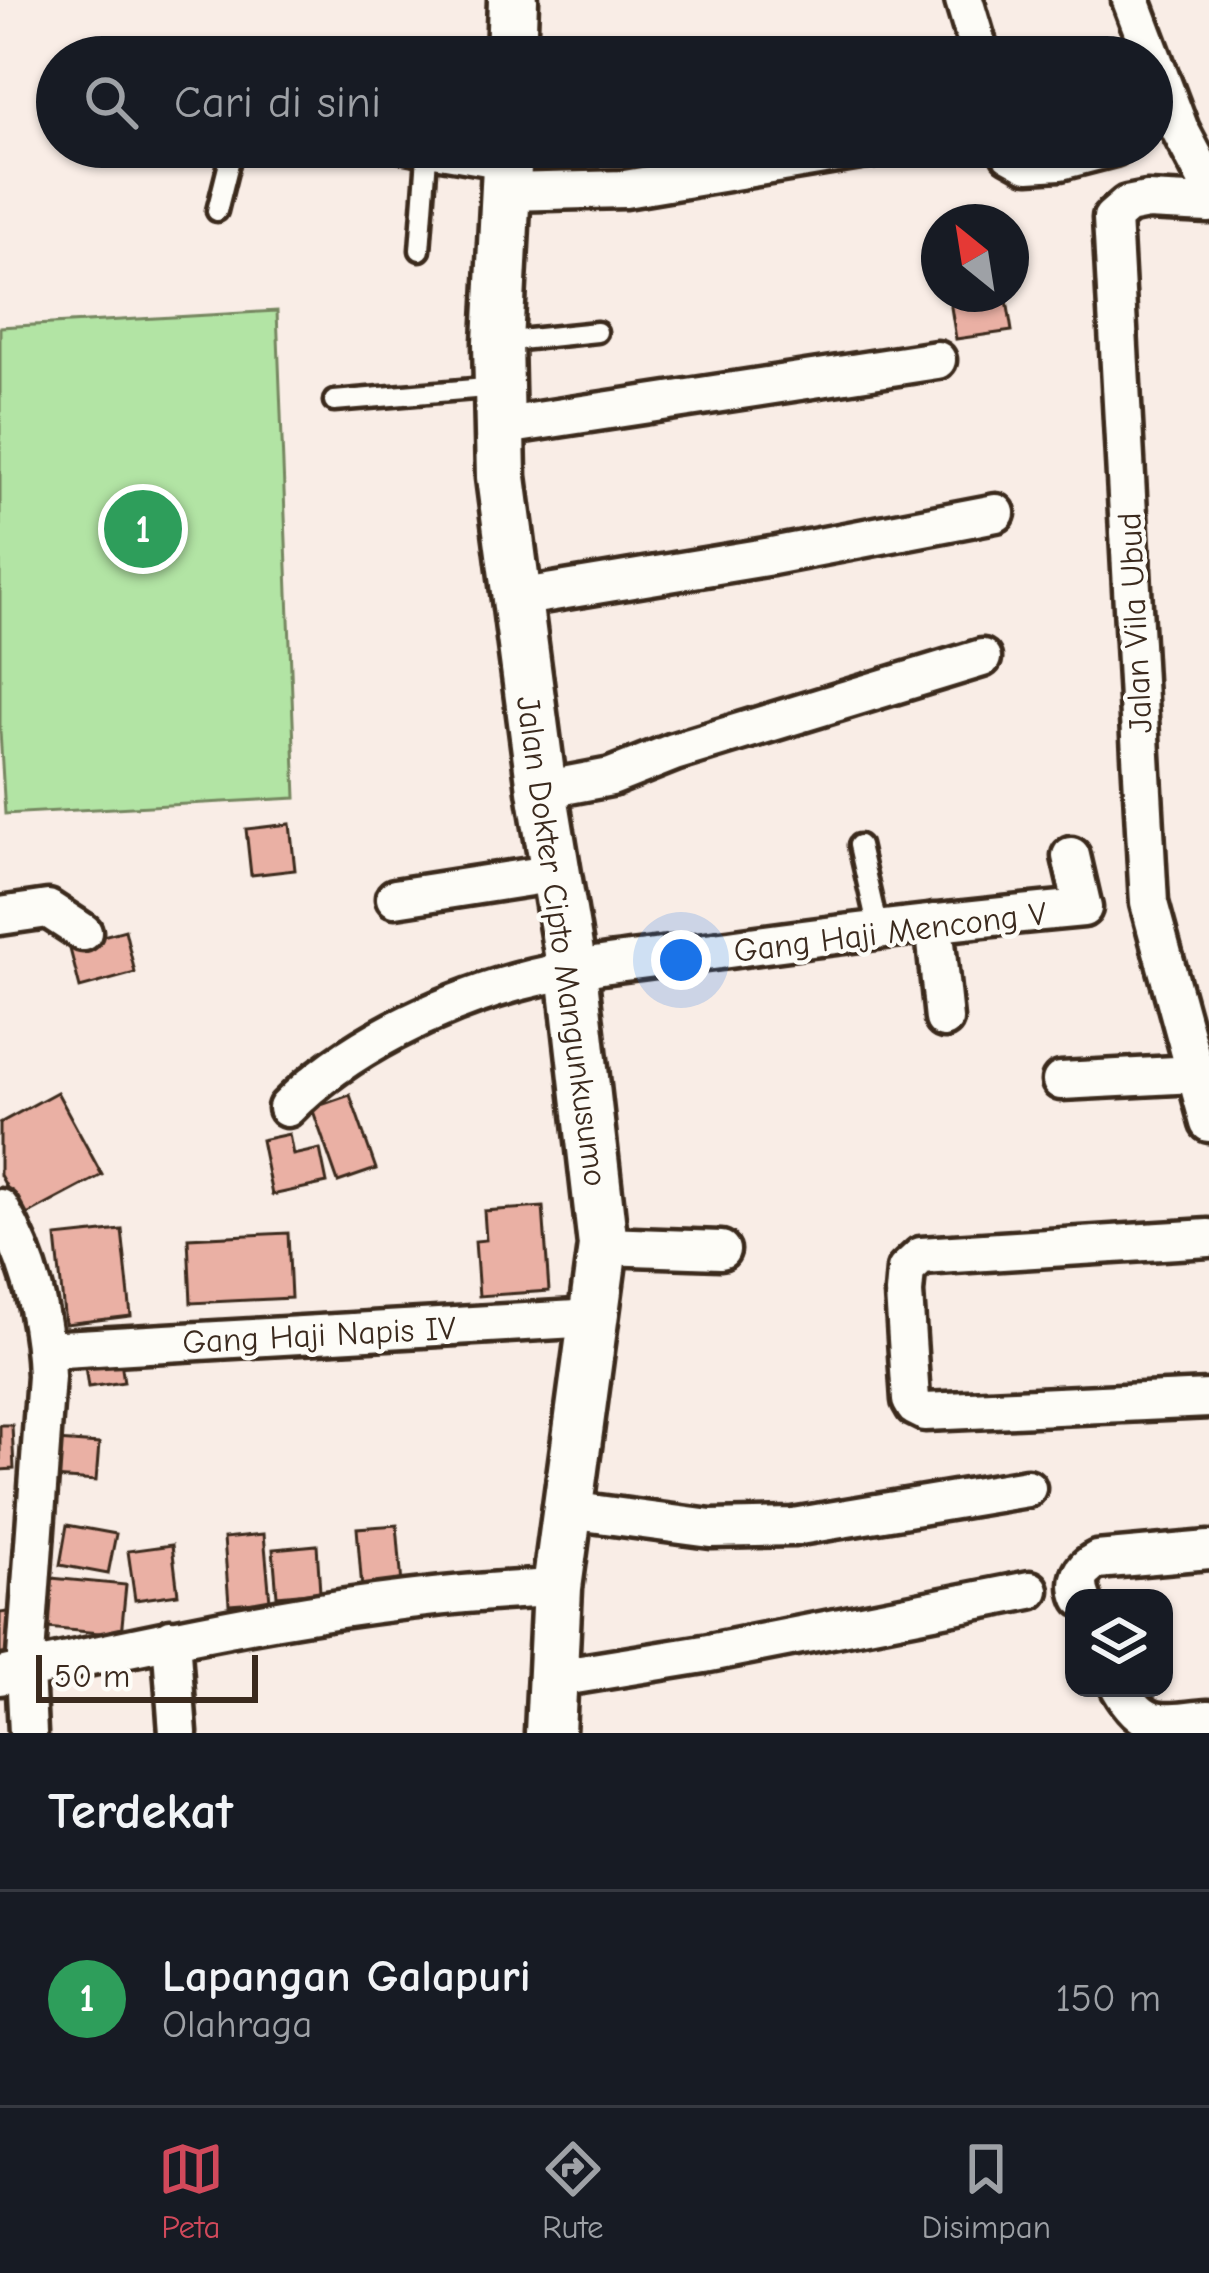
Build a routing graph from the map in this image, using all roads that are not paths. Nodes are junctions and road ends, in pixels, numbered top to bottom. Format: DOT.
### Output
graph roads {
  1 [pos="513,0"];
  2 [pos="964,0"];
  3 [pos="1131,0"];
  4 [pos="512,36"];
  5 [pos="975,36"];
  6 [pos="1140,36"];
  7 [pos="1173,142"];
  8 [pos="228,168"];
  9 [pos="427,168"];
  10 [pos="752,168"];
  11 [pos="508,170"];
  12 [pos="1209,185"];
  13 [pos="1209,204"];
  14 [pos="218,211"];
  15 [pos="420,250"];
  16 [pos="597,332"];
  17 [pos="937,360"];
  18 [pos="498,385"];
  19 [pos="334,401"];
  20 [pos="996,513"];
  21 [pos="517,598"];
  22 [pos="982,658"];
  23 [pos="542,790"];
  24 [pos="859,845"];
  25 [pos="1071,856"];
  26 [pos="556,873"];
  27 [pos="395,898"];
  28 [pos="0,916"];
  29 [pos="934,923"];
  30 [pos="878,929"];
  31 [pos="82,932"];
  32 [pos="572,971"];
  33 [pos="944,1019"];
  34 [pos="1195,1074"];
  35 [pos="1061,1081"];
  36 [pos="286,1108"];
  37 [pos="1209,1123"];
  38 [pos="0,1208"];
  39 [pos="1209,1238"];
  40 [pos="603,1246"];
  41 [pos="721,1250"];
  42 [pos="593,1318"];
  43 [pos="45,1350"];
  44 [pos="1209,1399"];
  45 [pos="1027,1489"];
  46 [pos="568,1510"];
  47 [pos="1209,1550"];
  48 [pos="557,1588"];
  49 [pos="1079,1589"];
  50 [pos="1030,1590"];
  51 [pos="171,1638"];
  52 [pos="13,1673"];
  53 [pos="552,1675"];
  54 [pos="1125,1697"];
  55 [pos="1209,1719"];
  56 [pos="28,1733"];
  57 [pos="178,1733"];
  58 [pos="550,1733"];
  1 -- 4 [label="main road"];
  2 -- 5 [label="street"];
  3 -- 6 [label="street"];
  7 -- 12 [label="street"];
  8 -- 14 [label="lane"];
  9 -- 15 [label="lane"];
  10 -- 11 [label="street"];
  11 -- 18 [label="main road, Jalan Dokter Cipto Mangunkusumo"];
  13 -- 34 [label="street, Jalan Vila Ubud"];
  16 -- 18 [label="lane"];
  17 -- 18 [label="street"];
  18 -- 19 [label="lane"];
  18 -- 21 [label="main road, Jalan Dokter Cipto Mangunkusumo"];
  20 -- 21 [label="street"];
  21 -- 23 [label="main road, Jalan Dokter Cipto Mangunkusumo"];
  22 -- 23 [label="street"];
  23 -- 26 [label="main road, Jalan Dokter Cipto Mangunkusumo"];
  24 -- 30 [label="lane"];
  25 -- 29 [label="street, Gang Haji Mencong V"];
  26 -- 27 [label="street"];
  26 -- 32 [label="main road, Jalan Dokter Cipto Mangunkusumo"];
  28 -- 31 [label="street"];
  29 -- 30 [label="street, Gang Haji Mencong V"];
  29 -- 33 [label="street"];
  30 -- 32 [label="street, Gang Haji Mencong V"];
  32 -- 36 [label="street, Gang Haji Mencong V"];
  32 -- 40 [label="main road, Jalan Dokter Cipto Mangunkusumo"];
  34 -- 35 [label="street"];
  34 -- 37 [label="street, Jalan Vila Ubud"];
  38 -- 43 [label="street"];
  39 -- 44 [label="street"];
  40 -- 41 [label="street"];
  40 -- 42 [label="main road, Jalan Dokter Cipto Mangunkusumo"];
  42 -- 43 [label="street, Gang Haji Napis IV"];
  42 -- 46 [label="main road, Jalan Dokter Cipto Mangunkusumo"];
  43 -- 52 [label="street"];
  45 -- 46 [label="street"];
  46 -- 48 [label="main road, Jalan Dokter Cipto Mangunkusumo"];
  47 -- 49 [label="street"];
  48 -- 51 [label="street"];
  48 -- 53 [label="main road, Jalan Dokter Cipto Mangunkusumo"];
  50 -- 53 [label="street"];
  51 -- 52 [label="street"];
  51 -- 57 [label="street"];
  52 -- 56 [label="street"];
  53 -- 58 [label="main road, Jalan Dokter Cipto Mangunkusumo"];
  54 -- 55 [label="street"];
}
